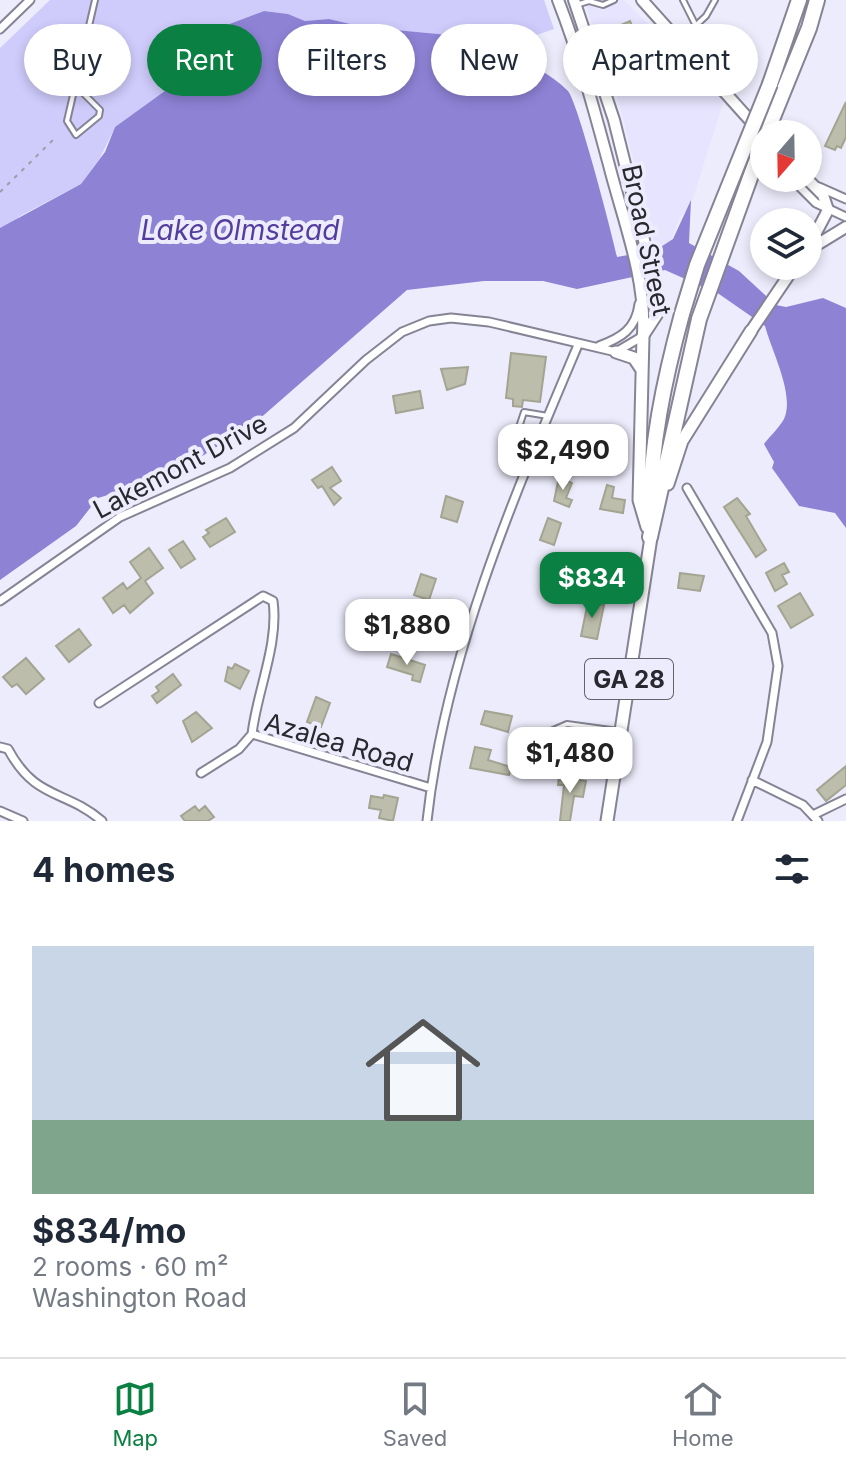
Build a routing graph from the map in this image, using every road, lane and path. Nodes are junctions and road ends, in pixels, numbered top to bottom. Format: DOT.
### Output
graph roads {
  1 [pos="30,0"];
  2 [pos="95,0"];
  3 [pos="558,0"];
  4 [pos="614,0"];
  5 [pos="642,0"];
  6 [pos="683,0"];
  7 [pos="715,0"];
  8 [pos="799,0"];
  9 [pos="817,0"];
  10 [pos="575,3"];
  11 [pos="89,24"];
  12 [pos="665,24"];
  13 [pos="695,24"];
  14 [pos="0,29"];
  15 [pos="75,85"];
  16 [pos="776,88"];
  17 [pos="730,96"];
  18 [pos="751,120"];
  19 [pos="769,120"];
  20 [pos="57,136"];
  21 [pos="750,178"];
  22 [pos="822,187"];
  23 [pos="0,192"];
  24 [pos="804,192"];
  25 [pos="820,192"];
  26 [pos="846,199"];
  27 [pos="828,210"];
  28 [pos="846,217"];
  29 [pos="822,222"];
  30 [pos="846,227"];
  31 [pos="822,241"];
  32 [pos="785,280"];
  33 [pos="640,290"];
  34 [pos="751,331"];
  35 [pos="643,336"];
  36 [pos="578,345"];
  37 [pos="597,347"];
  38 [pos="616,352"];
  39 [pos="642,370"];
  40 [pos="548,416"];
  41 [pos="514,442"];
  42 [pos="687,488"];
  43 [pos="650,537"];
  44 [pos="0,601"];
  45 [pos="99,703"];
  46 [pos="553,730"];
  47 [pos="621,732"];
  48 [pos="252,734"];
  49 [pos="0,747"];
  50 [pos="533,765"];
  51 [pos="201,773"];
  52 [pos="614,776"];
  53 [pos="752,780"];
  54 [pos="431,788"];
  55 [pos="846,799"];
  56 [pos="0,811"];
  57 [pos="816,818"];
  58 [pos="23,821"];
  59 [pos="102,821"];
  60 [pos="427,821"];
  61 [pos="607,821"];
  62 [pos="737,821"];
  1 -- 14 [label="street"];
  2 -- 11 [label="lane"];
  3 -- 33 [label="main road, Broad Street"];
  4 -- 10 [label="lane"];
  5 -- 12 [label="main road"];
  6 -- 13 [label="lane"];
  7 -- 13 [label="lane"];
  8 -- 16 [label="highway, GA 28"];
  9 -- 16 [label="highway, GA 28"];
  10 -- 35 [label="main road, Broad Street"];
  15 -- 15 [label="lane"];
  16 -- 19 [label="highway, GA 28"];
  16 -- 43 [label="highway, GA 28, bridge"];
  17 -- 18 [label="main road"];
  20 -- 23 [label="path"];
  21 -- 43 [label="highway, GA 28"];
  22 -- 26 [label="street"];
  24 -- 27 [label="street"];
  25 -- 27 [label="main road"];
  27 -- 28 [label="street"];
  27 -- 29 [label="main road"];
  30 -- 31 [label="main road"];
  32 -- 34 [label="main road"];
  33 -- 35 [label="main road, Broad Street"];
  33 -- 37 [label="street"];
  34 -- 43 [label="main road"];
  35 -- 38 [label="street"];
  35 -- 39 [label="main road"];
  36 -- 37 [label="street, Lakemont Drive"];
  36 -- 40 [label="street"];
  36 -- 44 [label="street, Lakemont Drive"];
  37 -- 38 [label="street, Lakemont Drive"];
  38 -- 39 [label="main road"];
  39 -- 43 [label="main road"];
  40 -- 41 [label="lane"];
  40 -- 54 [label="street"];
  42 -- 53 [label="street"];
  43 -- 47 [label="main road, GA 28"];
  45 -- 48 [label="street"];
  46 -- 47 [label="lane"];
  47 -- 52 [label="main road, GA 28"];
  48 -- 51 [label="street, Azalea Road"];
  48 -- 54 [label="street, Azalea Road"];
  49 -- 59 [label="street"];
  50 -- 52 [label="lane"];
  52 -- 61 [label="main road, GA 28"];
  53 -- 57 [label="street"];
  53 -- 62 [label="street"];
  54 -- 60 [label="street"];
  55 -- 57 [label="street"];
  56 -- 58 [label="street"];
}
